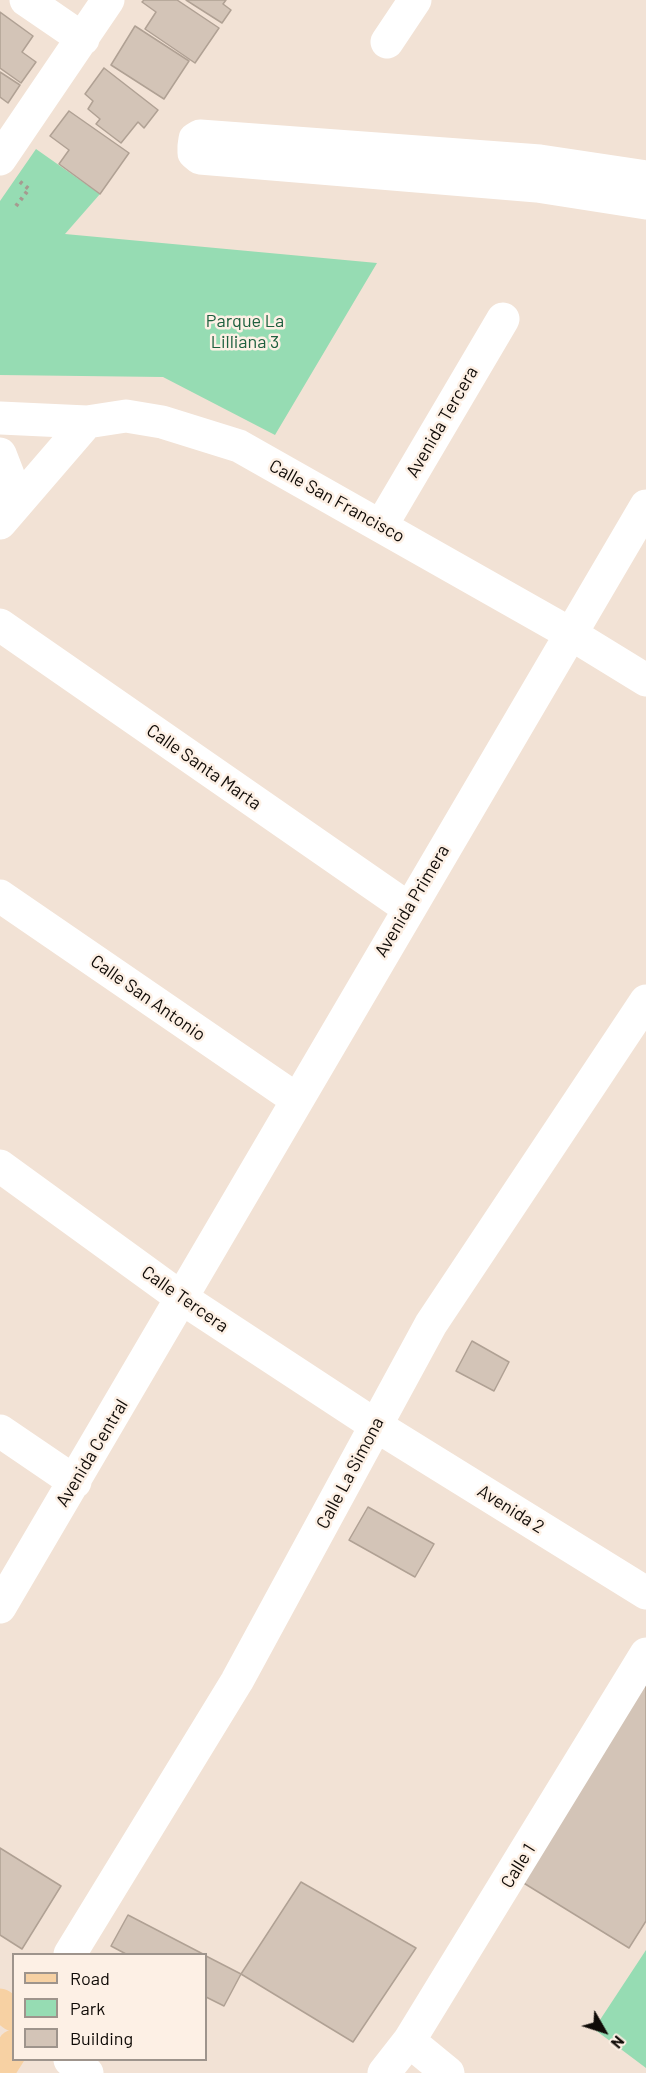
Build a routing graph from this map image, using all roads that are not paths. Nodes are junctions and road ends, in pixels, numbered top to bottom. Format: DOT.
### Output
graph roads {
  1 [pos="26,0"];
  2 [pos="108,0"];
  3 [pos="415,0"];
  4 [pos="83,39"];
  5 [pos="387,42"];
  6 [pos="8,169"];
  7 [pos="646,177"];
  8 [pos="646,203"];
  9 [pos="503,319"];
  10 [pos="0,418"];
  11 [pos="87,422"];
  12 [pos="0,454"];
  13 [pos="646,506"];
  14 [pos="5,516"];
  15 [pos="381,526"];
  16 [pos="0,625"];
  17 [pos="571,634"];
  18 [pos="646,680"];
  19 [pos="0,896"];
  20 [pos="408,908"];
  21 [pos="646,1001"];
  22 [pos="296,1099"];
  23 [pos="0,1166"];
  24 [pos="183,1299"];
  25 [pos="375,1425"];
  26 [pos="0,1431"];
  27 [pos="75,1482"];
  28 [pos="646,1593"];
  29 [pos="0,1607"];
  30 [pos="646,1654"];
  31 [pos="71,1953"];
  32 [pos="409,2041"];
  33 [pos="12,2049"];
  34 [pos="71,2061"];
  35 [pos="0,2067"];
  36 [pos="87,2073"];
  37 [pos="384,2073"];
  38 [pos="448,2073"];
  1 -- 4 [label="street"];
  2 -- 4 [label="street"];
  3 -- 5 [label="street"];
  4 -- 6 [label="street"];
  7 -- 8 [label="street"];
  9 -- 15 [label="street, Avenida Tercera"];
  10 -- 11 [label="street, Calle San Francisco"];
  11 -- 14 [label="street"];
  11 -- 15 [label="street, Calle San Francisco"];
  12 -- 14 [label="street"];
  13 -- 17 [label="street, Avenida Primera"];
  15 -- 17 [label="street, Calle San Francisco"];
  16 -- 20 [label="street, Calle Santa Marta"];
  17 -- 18 [label="street, Calle San Francisco"];
  17 -- 20 [label="street, Avenida Primera"];
  19 -- 22 [label="street, Calle San Antonio"];
  20 -- 22 [label="street, Avenida Primera"];
  21 -- 25 [label="street, Calle La Simona"];
  22 -- 24 [label="street, Avenida Primera"];
  23 -- 24 [label="street, Calle Tercera"];
  24 -- 25 [label="street, Calle Tercera"];
  24 -- 27 [label="street, Avenida Central"];
  25 -- 28 [label="street, Avenida 2"];
  25 -- 31 [label="street, Calle La Simona"];
  26 -- 27 [label="street"];
  27 -- 29 [label="street, Avenida Central"];
  30 -- 32 [label="street, Calle 1"];
  32 -- 37 [label="street, Calle 1"];
  32 -- 38 [label="street"];
  33 -- 35 [label="main road"];
  34 -- 36 [label="street"];
}
